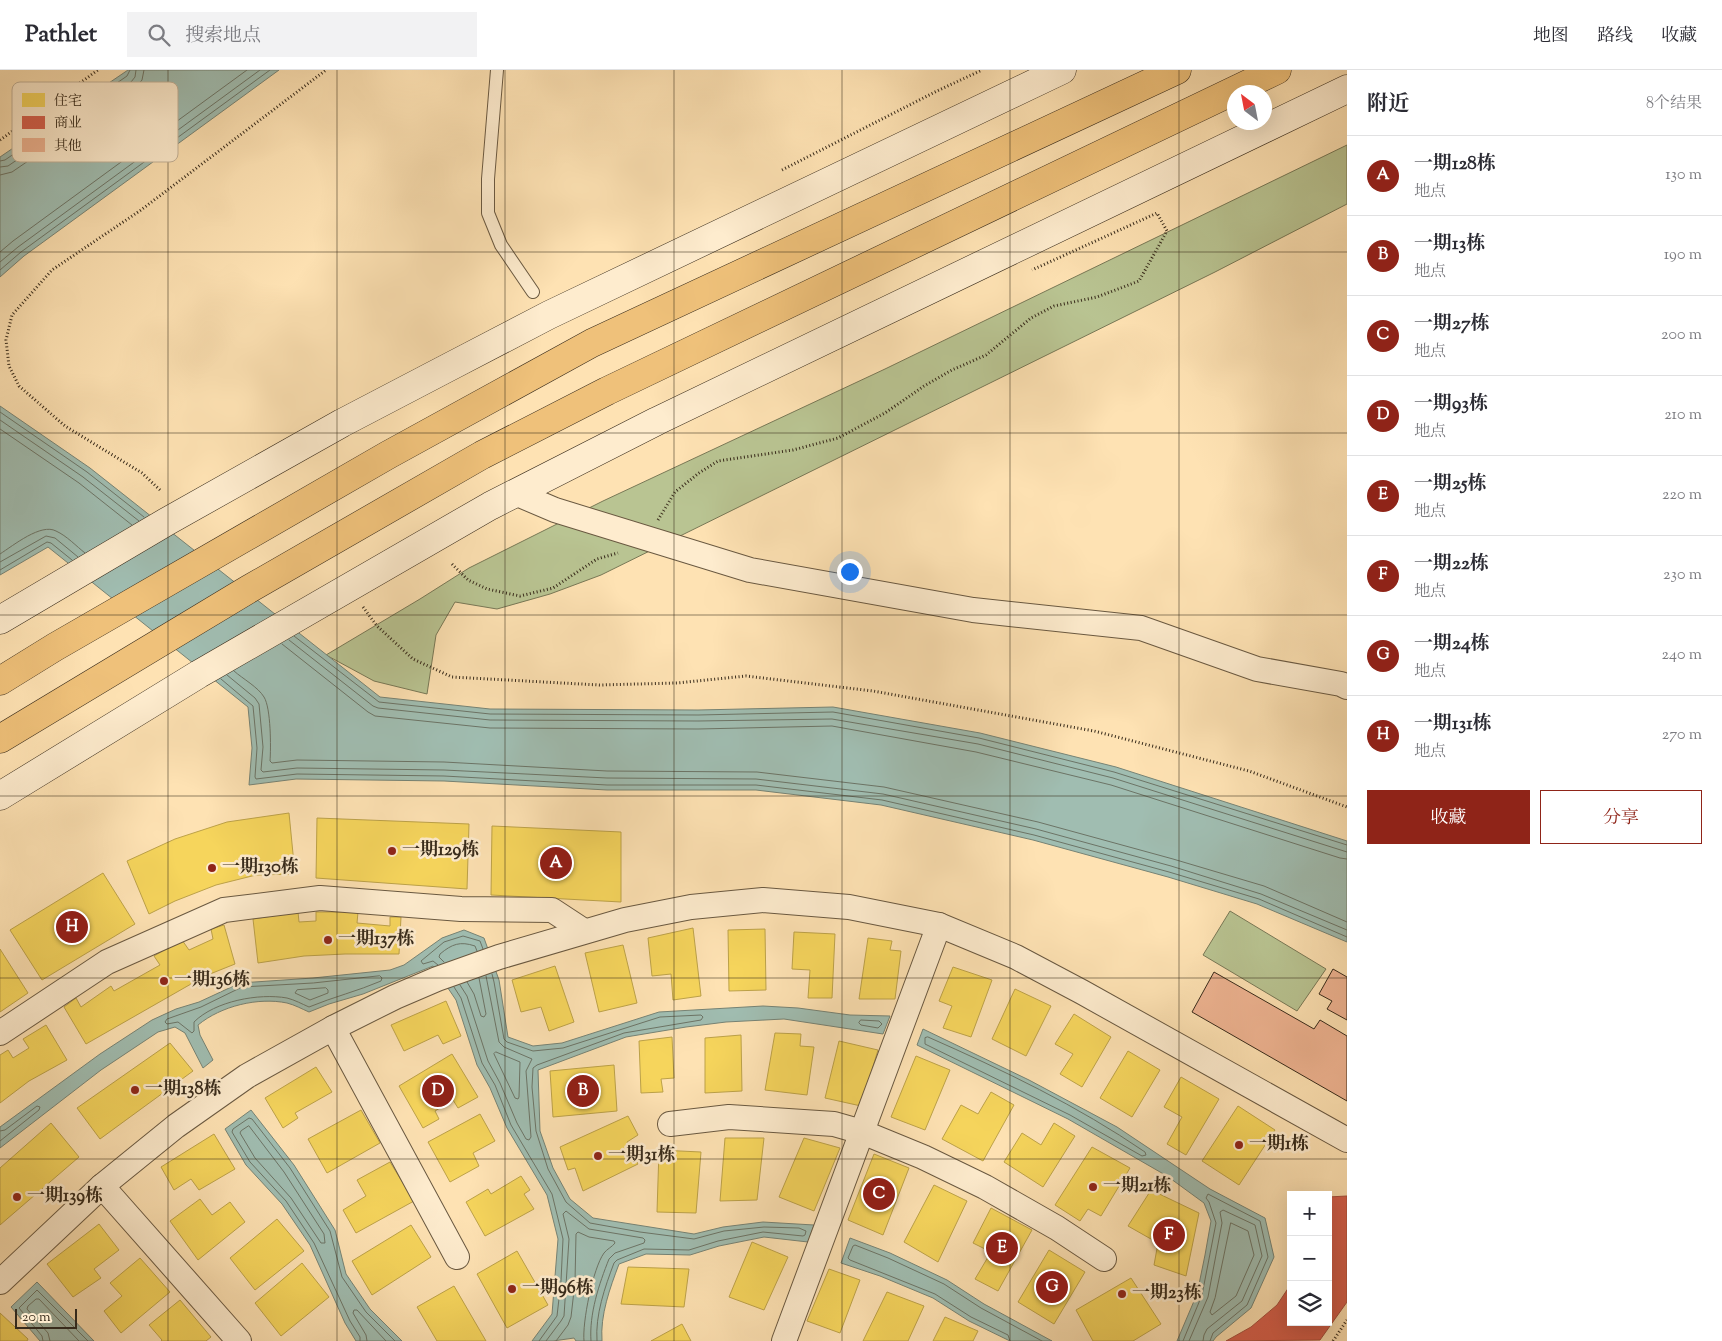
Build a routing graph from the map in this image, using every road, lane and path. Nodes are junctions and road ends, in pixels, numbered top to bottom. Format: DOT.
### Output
graph roads {
  1 [pos="98,70"];
  2 [pos="326,70"];
  3 [pos="497,70"];
  4 [pos="982,70"];
  5 [pos="1062,70"];
  6 [pos="1177,70"];
  7 [pos="1277,70"];
  8 [pos="81,82"];
  9 [pos="1347,90"];
  10 [pos="12,131"];
  11 [pos="0,140"];
  12 [pos="782,170"];
  13 [pos="1025,273"];
  14 [pos="533,292"];
  15 [pos="160,490"];
  16 [pos="515,493"];
  17 [pos="642,537"];
  18 [pos="452,564"];
  19 [pos="347,589"];
  20 [pos="0,620"];
  21 [pos="160,642"];
  22 [pos="42,655"];
  23 [pos="0,672"];
  24 [pos="0,681"];
  25 [pos="1347,687"];
  26 [pos="0,740"];
  27 [pos="0,754"];
  28 [pos="0,796"];
  29 [pos="1347,807"];
  30 [pos="938,926"];
  31 [pos="584,931"];
  32 [pos="333,1028"];
  33 [pos="0,1033"];
  34 [pos="670,1124"];
  35 [pos="862,1132"];
  36 [pos="1347,1140"];
  37 [pos="102,1186"];
  38 [pos="457,1257"];
  39 [pos="1104,1259"];
  40 [pos="0,1282"];
  41 [pos="1347,1320"];
  42 [pos="239,1341"];
  43 [pos="784,1341"];
  44 [pos="1333,1341"];
  1 -- 8 [label="path"];
  2 -- 15 [label="path"];
  3 -- 14 [label="lane"];
  4 -- 12 [label="path"];
  5 -- 20 [label="main road"];
  6 -- 22 [label="highway"];
  7 -- 21 [label="highway"];
  9 -- 16 [label="main road"];
  10 -- 11 [label="path"];
  13 -- 17 [label="path"];
  16 -- 17 [label="street"];
  16 -- 19 [label="main road"];
  17 -- 18 [label="path"];
  17 -- 25 [label="street"];
  19 -- 28 [label="main road"];
  19 -- 29 [label="path"];
  21 -- 26 [label="highway"];
  21 -- 27 [label="highway"];
  22 -- 23 [label="highway"];
  22 -- 24 [label="highway"];
  30 -- 31 [label="street"];
  30 -- 35 [label="street"];
  30 -- 36 [label="street"];
  31 -- 32 [label="street"];
  31 -- 33 [label="street"];
  32 -- 37 [label="street"];
  32 -- 38 [label="street"];
  34 -- 35 [label="street"];
  35 -- 39 [label="street"];
  35 -- 43 [label="street"];
  37 -- 40 [label="street"];
  37 -- 42 [label="street"];
  41 -- 44 [label="path"];
}
